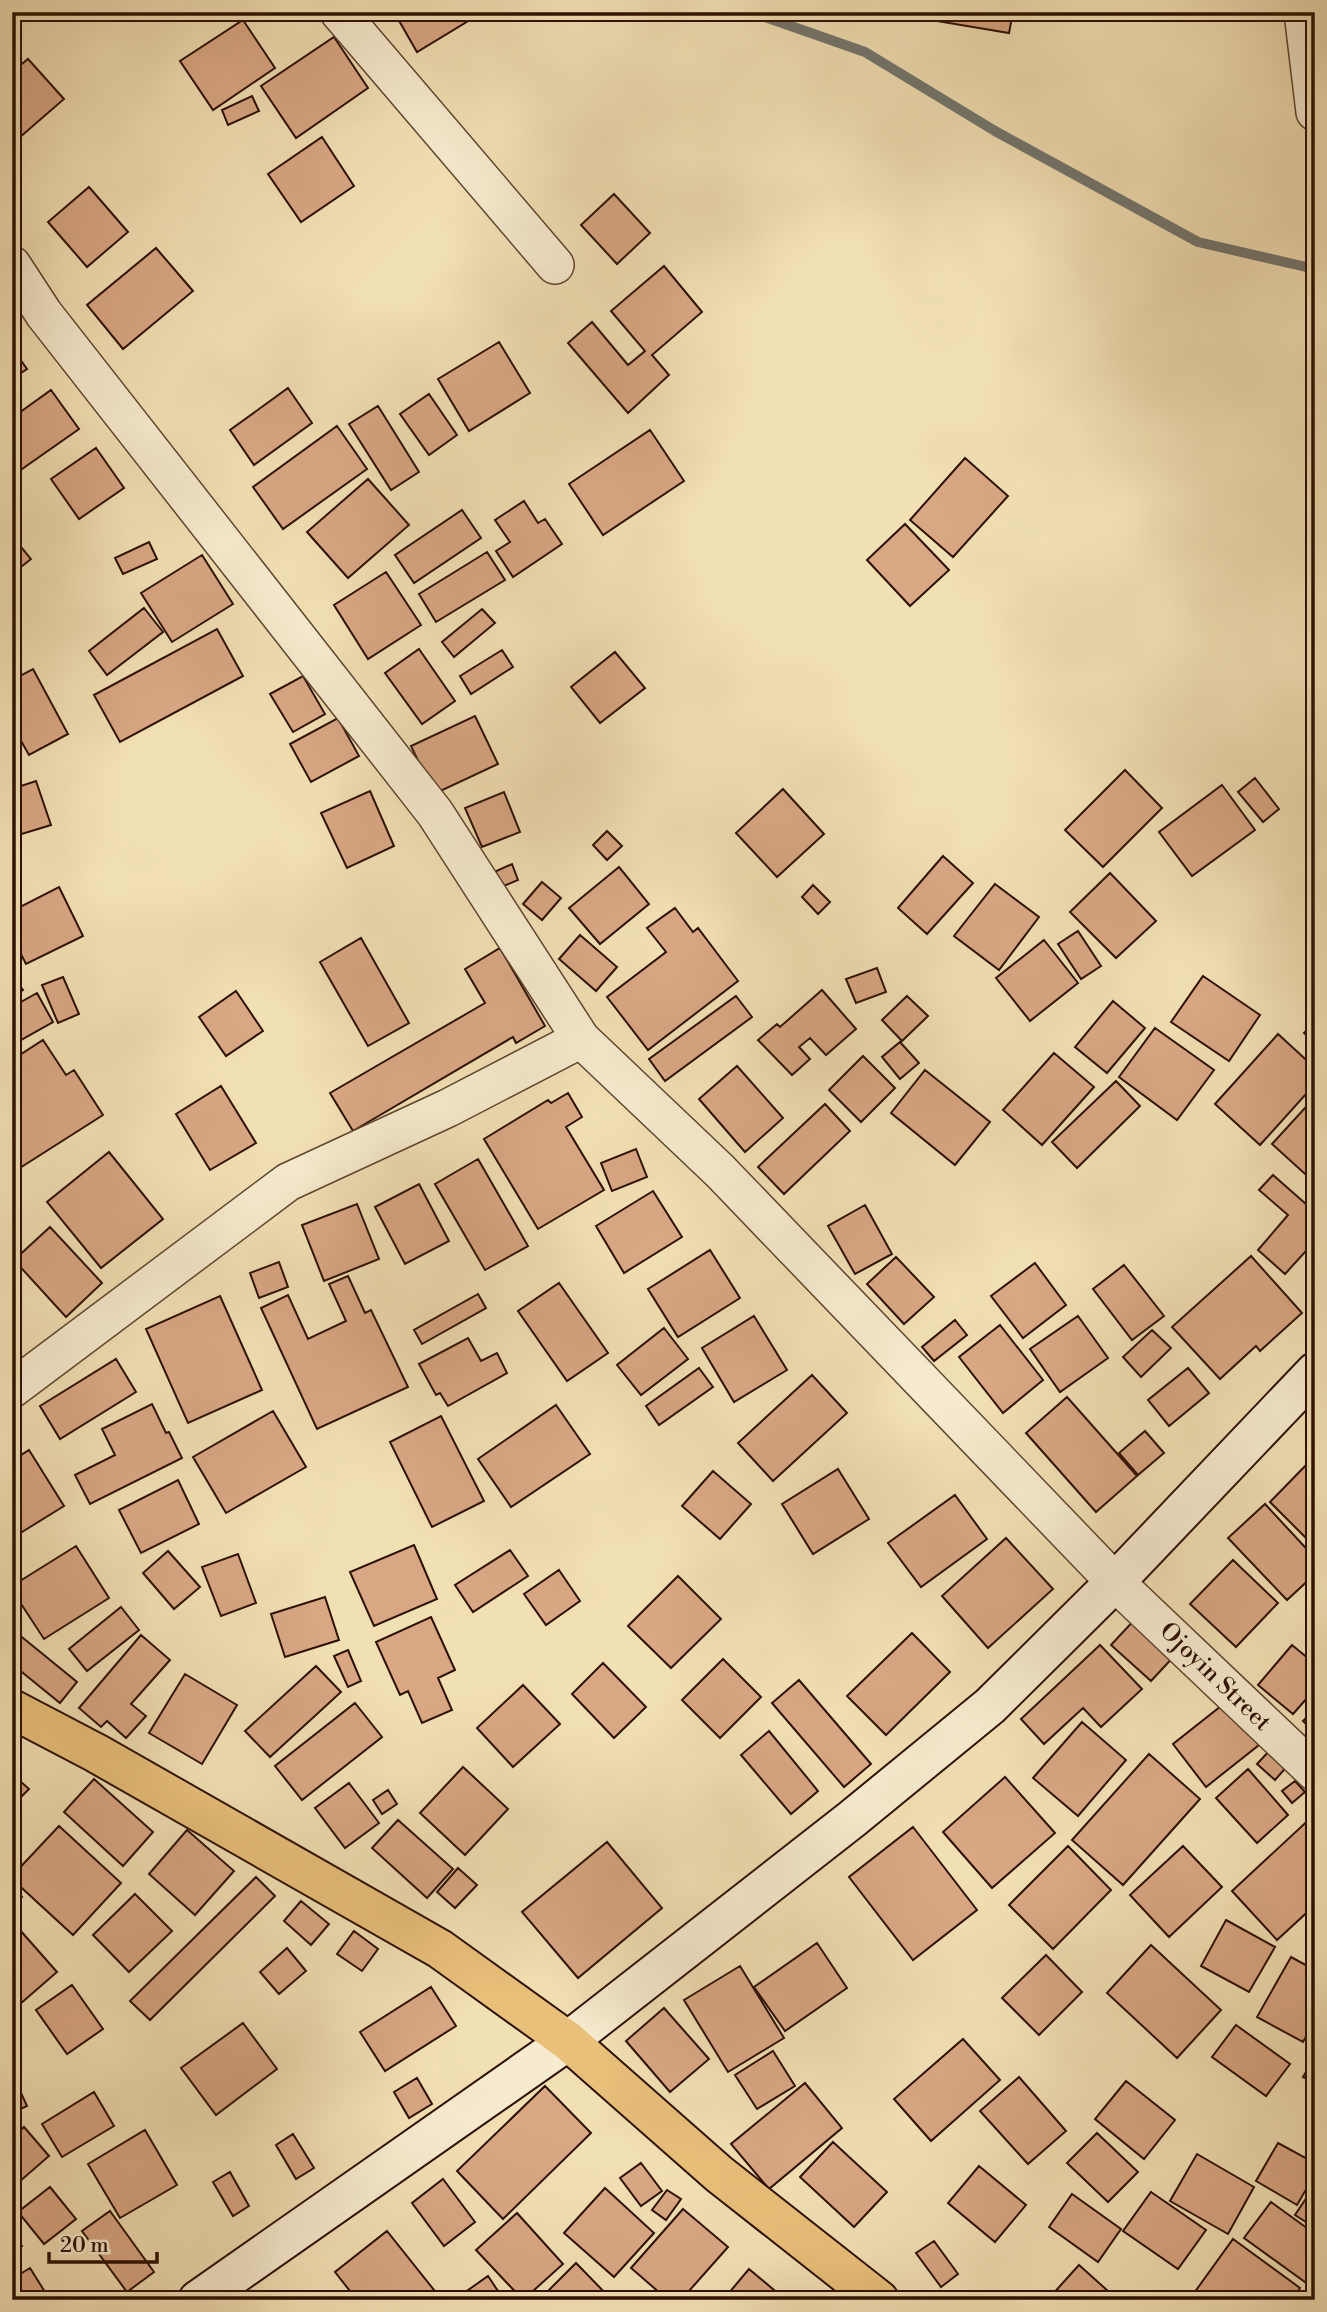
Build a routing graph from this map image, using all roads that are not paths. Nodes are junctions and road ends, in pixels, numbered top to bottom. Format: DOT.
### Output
graph roads {
  1 [pos="339,12"];
  2 [pos="1303,12"];
  3 [pos="1315,112"];
  4 [pos="12,265"];
  5 [pos="555,265"];
  6 [pos="581,1039"];
  7 [pos="1315,1372"];
  8 [pos="12,1388"];
  9 [pos="1115,1582"];
  10 [pos="12,1709"];
  11 [pos="1315,1772"];
  12 [pos="568,2041"];
  13 [pos="198,2300"];
  14 [pos="879,2300"];
  1 -- 5 [label="street"];
  2 -- 3 [label="street"];
  4 -- 6 [label="street, Ojoyin Street"];
  6 -- 8 [label="street"];
  6 -- 9 [label="street, Ojoyin Street"];
  7 -- 9 [label="street"];
  9 -- 11 [label="street, Ojoyin Street"];
  9 -- 12 [label="street"];
  10 -- 12 [label="main road"];
  12 -- 13 [label="street"];
  12 -- 14 [label="main road"];
}
